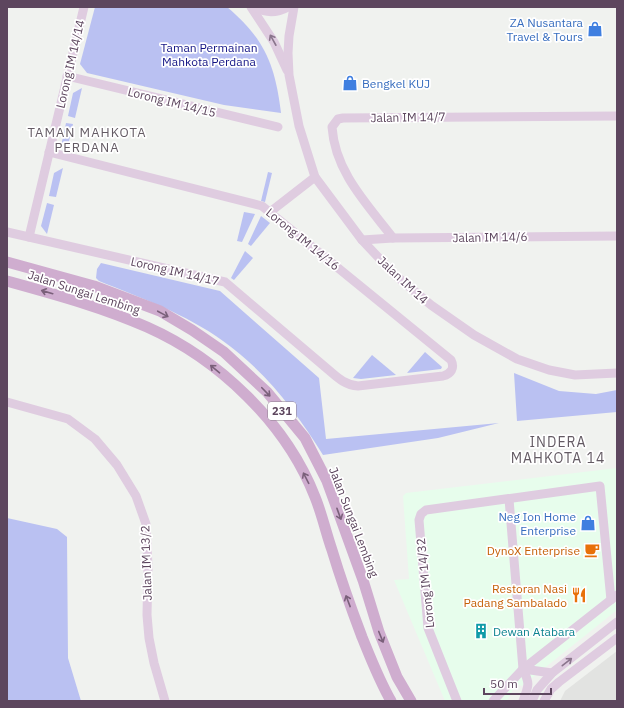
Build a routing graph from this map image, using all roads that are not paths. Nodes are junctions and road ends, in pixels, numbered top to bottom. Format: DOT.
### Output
graph roads {
  1 [pos="84,7"];
  2 [pos="252,7"];
  3 [pos="288,7"];
  4 [pos="294,7"];
  5 [pos="289,75"];
  6 [pos="67,76"];
  7 [pos="617,116"];
  8 [pos="278,127"];
  9 [pos="49,152"];
  10 [pos="315,176"];
  11 [pos="270,212"];
  12 [pos="7,232"];
  13 [pos="617,236"];
  14 [pos="29,237"];
  15 [pos="393,238"];
  16 [pos="362,240"];
  17 [pos="7,262"];
  18 [pos="7,281"];
  19 [pos="617,373"];
  20 [pos="358,386"];
  21 [pos="7,402"];
  22 [pos="509,499"];
  23 [pos="614,597"];
  24 [pos="617,622"];
  25 [pos="617,638"];
  26 [pos="523,669"];
  27 [pos="552,673"];
  28 [pos="165,701"];
  29 [pos="391,701"];
  30 [pos="411,701"];
  31 [pos="457,701"];
  32 [pos="493,701"];
  33 [pos="522,701"];
  34 [pos="532,701"];
  35 [pos="544,701"];
  1 -- 6 [label="street, Lorong IM 14/14"];
  2 -- 3 [label="street"];
  5 -- 2 [label="street, one-way"];
  4 -- 5 [label="street"];
  5 -- 10 [label="street, Jalan IM 14"];
  6 -- 8 [label="street, Lorong IM 14/15"];
  6 -- 9 [label="street, Lorong IM 14/14"];
  7 -- 15 [label="street, Jalan IM 14/7"];
  9 -- 11 [label="street, Lorong IM 14/16"];
  9 -- 14 [label="street, Lorong IM 14/14"];
  10 -- 11 [label="street"];
  10 -- 16 [label="street, Jalan IM 14"];
  11 -- 20 [label="street, Lorong IM 14/16"];
  12 -- 14 [label="street, Lorong IM 14/17"];
  13 -- 15 [label="street, Jalan IM 14/6"];
  14 -- 20 [label="street, Lorong IM 14/17"];
  15 -- 16 [label="street, Jalan IM 14/6"];
  16 -- 19 [label="street, Jalan IM 14"];
  17 -- 30 [label="main road, Jalan Sungai Lembing / 231, one-way"];
  29 -- 18 [label="main road, Jalan Sungai Lembing / 231, one-way"];
  21 -- 28 [label="street, Jalan IM 13/2"];
  22 -- 23 [label="street"];
  22 -- 26 [label="street"];
  22 -- 31 [label="street, Lorong IM 14/32"];
  23 -- 26 [label="street"];
  27 -- 24 [label="street, one-way"];
  25 -- 35 [label="street"];
  26 -- 27 [label="street"];
  26 -- 32 [label="street"];
  26 -- 33 [label="street"];
  27 -- 34 [label="street"];
}
